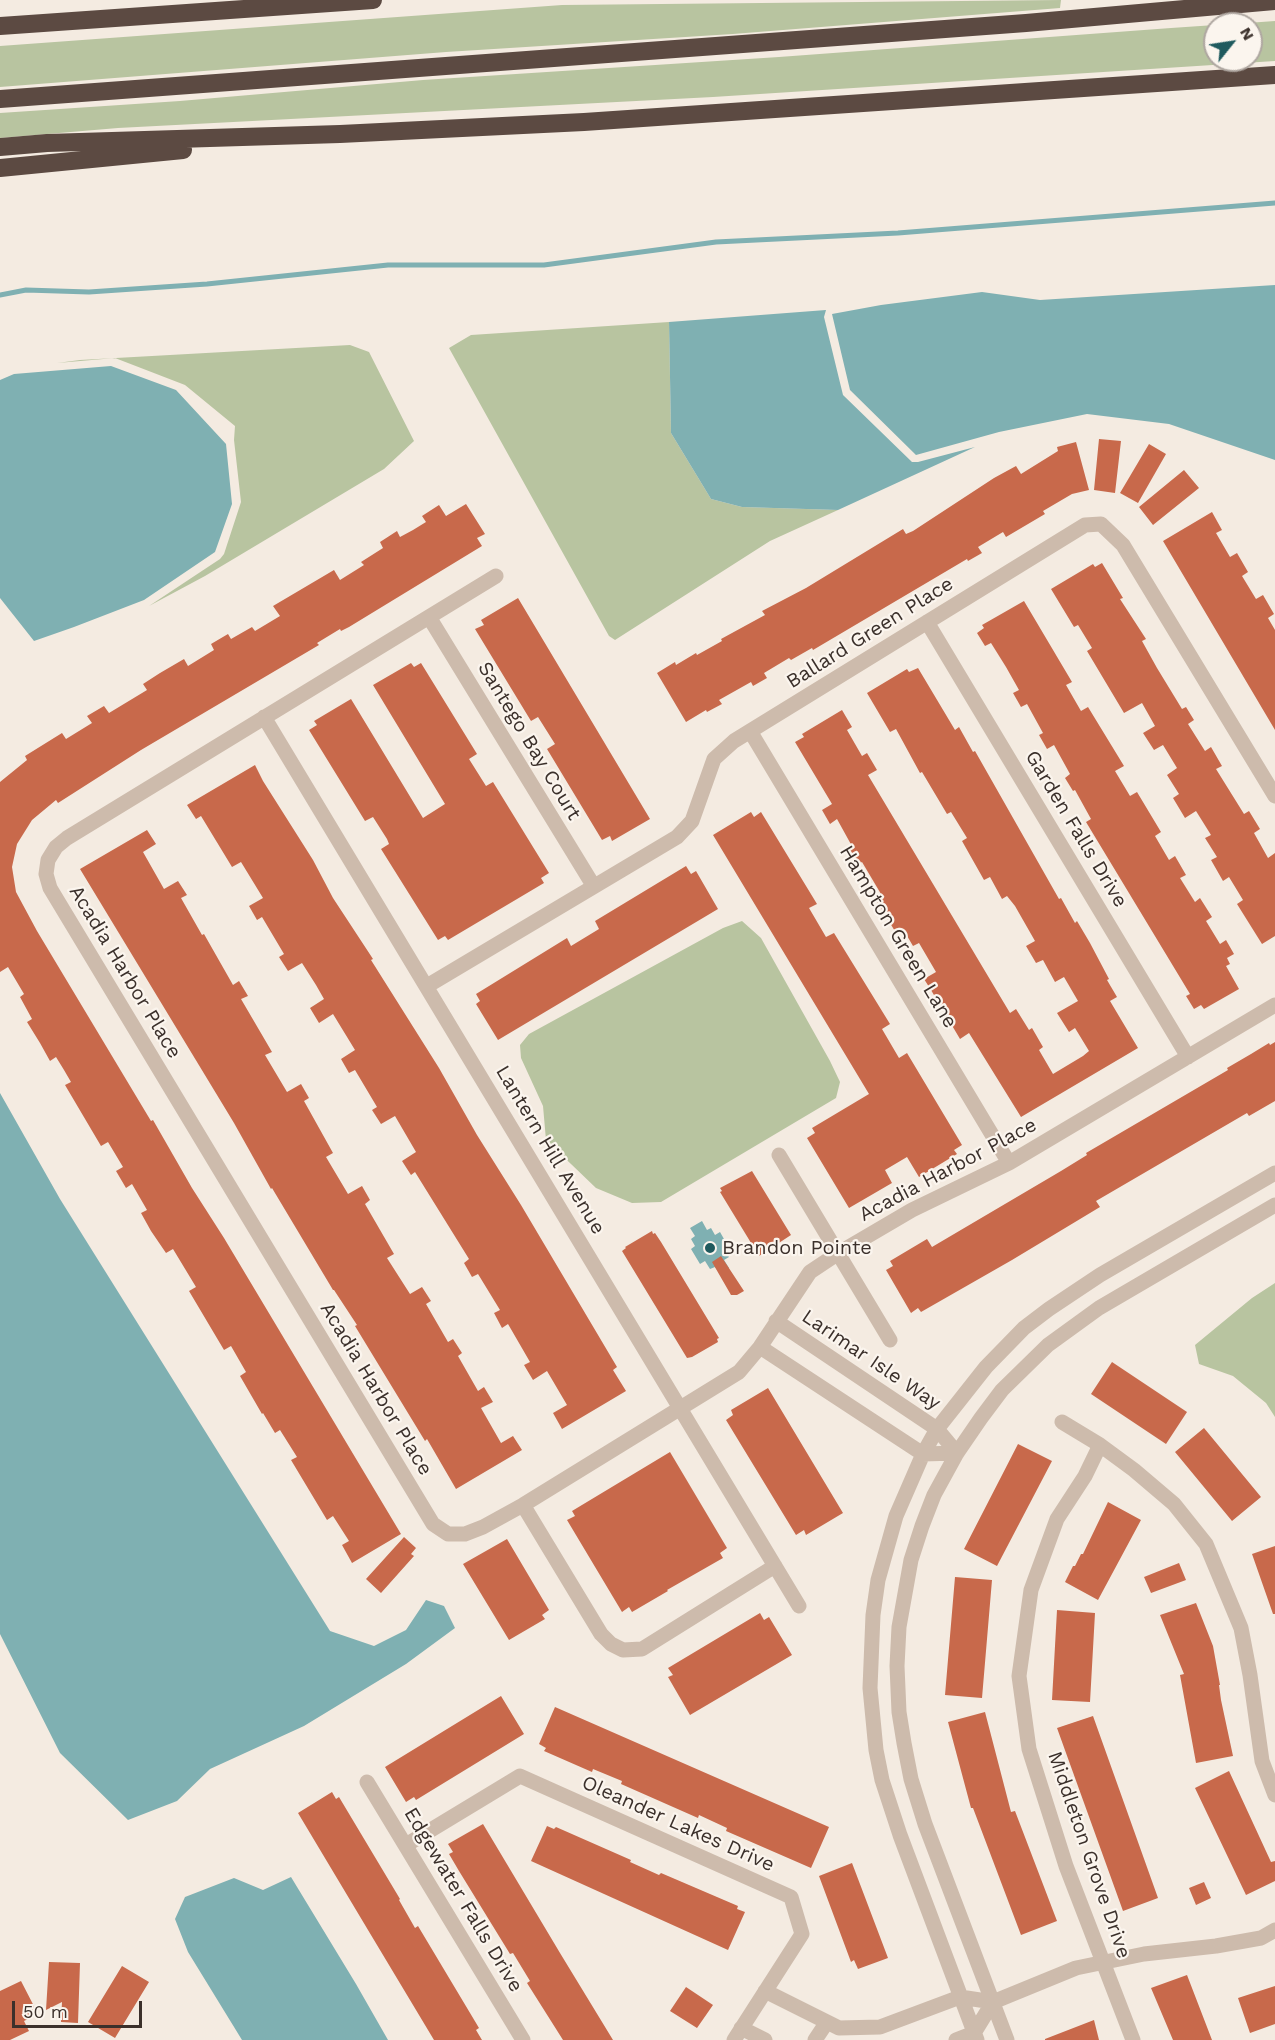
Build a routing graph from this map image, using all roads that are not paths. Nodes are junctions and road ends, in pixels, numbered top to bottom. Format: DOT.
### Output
graph roads {
  1 [pos="374,0"];
  2 [pos="1275,1"];
  3 [pos="0,26"];
  4 [pos="1275,75"];
  5 [pos="0,99"];
  6 [pos="340,134"];
  7 [pos="0,147"];
  8 [pos="0,168"];
  9 [pos="496,576"];
  10 [pos="429,617"];
  11 [pos="927,622"];
  12 [pos="264,717"];
  13 [pos="750,731"];
  14 [pos="1275,796"];
  15 [pos="592,885"];
  16 [pos="427,986"];
  17 [pos="1275,1005"];
  18 [pos="1188,1057"];
  19 [pos="779,1155"];
  20 [pos="1009,1163"];
  21 [pos="1275,1173"];
  22 [pos="1275,1205"];
  23 [pos="837,1254"];
  24 [pos="776,1322"];
  25 [pos="890,1340"];
  26 [pos="760,1347"];
  27 [pos="822,1354"];
  28 [pos="808,1378"];
  29 [pos="681,1408"];
  30 [pos="1062,1422"];
  31 [pos="937,1429"];
  32 [pos="1100,1445"];
  33 [pos="957,1453"];
  34 [pos="922,1454"];
  35 [pos="523,1505"];
  36 [pos="775,1566"];
  37 [pos="798,1606"];
  38 [pos="367,1782"];
  39 [pos="1275,1795"];
  40 [pos="406,1845"];
  41 [pos="1275,1930"];
  42 [pos="1104,1962"];
  43 [pos="765,1991"];
  44 [pos="960,1997"];
  45 [pos="993,2002"];
  46 [pos="827,2022"];
  47 [pos="738,2034"];
  48 [pos="976,2037"];
  49 [pos="523,2040"];
  50 [pos="765,2040"];
  51 [pos="815,2040"];
  52 [pos="956,2040"];
  53 [pos="1007,2040"];
  54 [pos="1133,2040"];
  1 -- 3 [label="highway"];
  2 -- 5 [label="highway"];
  4 -- 6 [label="highway"];
  6 -- 7 [label="highway"];
  6 -- 8 [label="highway"];
  9 -- 10 [label="street, Acadia Harbor Place"];
  10 -- 12 [label="street, Acadia Harbor Place"];
  10 -- 15 [label="street, Santego Bay Court"];
  11 -- 13 [label="street, Ballard Green Place"];
  11 -- 14 [label="street, Ballard Green Place"];
  11 -- 18 [label="street, Garden Falls Drive"];
  12 -- 16 [label="street, Lantern Hill Avenue"];
  12 -- 35 [label="street, Acadia Harbor Place"];
  13 -- 15 [label="street, Ballard Green Place"];
  13 -- 20 [label="street, Hampton Green Lane"];
  15 -- 16 [label="street, Ballard Green Place"];
  16 -- 29 [label="street, Lantern Hill Avenue"];
  17 -- 18 [label="street, Acadia Harbor Place"];
  18 -- 20 [label="street, Acadia Harbor Place"];
  19 -- 23 [label="street"];
  20 -- 23 [label="street, Acadia Harbor Place"];
  21 -- 31 [label="street"];
  22 -- 33 [label="street"];
  23 -- 24 [label="street, Acadia Harbor Place"];
  23 -- 25 [label="street"];
  24 -- 26 [label="street, Acadia Harbor Place"];
  24 -- 27 [label="street, Larimar Isle Way"];
  26 -- 28 [label="street"];
  26 -- 29 [label="street, Acadia Harbor Place"];
  27 -- 28 [label="street"];
  27 -- 31 [label="street, Larimar Isle Way"];
  28 -- 34 [label="street"];
  29 -- 35 [label="street, Acadia Harbor Place"];
  29 -- 36 [label="street, Lantern Hill Avenue"];
  30 -- 32 [label="street"];
  31 -- 33 [label="street, Larimar Isle Way"];
  31 -- 34 [label="street"];
  32 -- 39 [label="street"];
  32 -- 42 [label="street, Middleton Grove Drive"];
  33 -- 34 [label="street"];
  33 -- 45 [label="street"];
  34 -- 44 [label="street"];
  35 -- 36 [label="street"];
  36 -- 37 [label="street, Lantern Hill Avenue"];
  38 -- 40 [label="street, Edgewater Falls Drive"];
  40 -- 43 [label="street, Oleander Lakes Drive"];
  40 -- 49 [label="street, Edgewater Falls Drive"];
  41 -- 42 [label="street"];
  42 -- 45 [label="street"];
  42 -- 54 [label="street, Middleton Grove Drive"];
  43 -- 46 [label="street"];
  43 -- 47 [label="street, Oleander Lakes Drive"];
  44 -- 45 [label="street"];
  44 -- 46 [label="street"];
  44 -- 48 [label="street"];
  45 -- 48 [label="street"];
  45 -- 53 [label="street"];
  46 -- 51 [label="street"];
  47 -- 50 [label="street"];
  48 -- 52 [label="street"];
}
